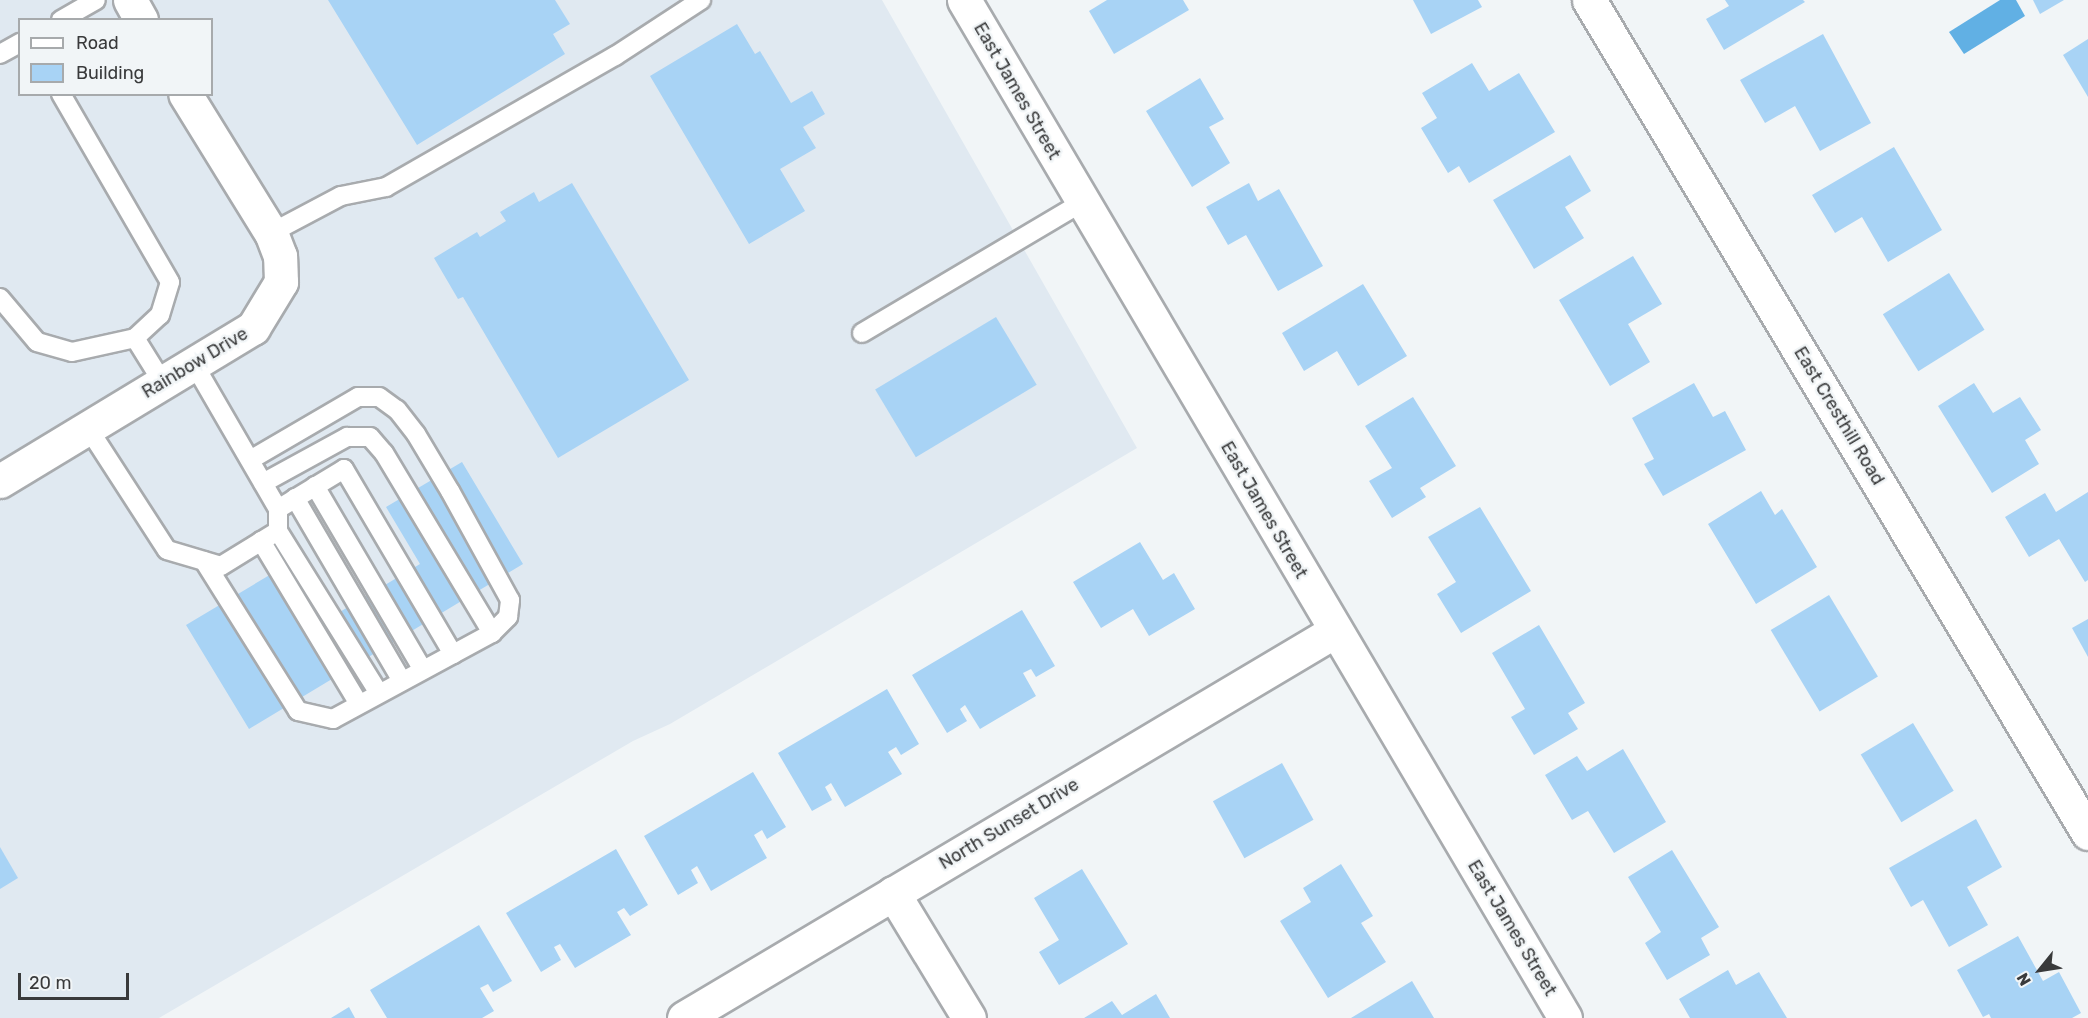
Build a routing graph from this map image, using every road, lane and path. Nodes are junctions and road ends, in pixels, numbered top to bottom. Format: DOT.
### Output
graph roads {
  1 [pos="96,0"];
  2 [pos="130,0"];
  3 [pos="701,0"];
  4 [pos="964,0"];
  5 [pos="1589,0"];
  6 [pos="64,18"];
  7 [pos="140,18"];
  8 [pos="18,44"];
  9 [pos="0,54"];
  10 [pos="62,96"];
  11 [pos="186,96"];
  12 [pos="1083,202"];
  13 [pos="271,233"];
  14 [pos="0,298"];
  15 [pos="862,333"];
  16 [pos="135,338"];
  17 [pos="194,364"];
  18 [pos="163,383"];
  19 [pos="88,428"];
  20 [pos="250,460"];
  21 [pos="0,481"];
  22 [pos="263,483"];
  23 [pos="315,486"];
  24 [pos="295,498"];
  25 [pos="278,509"];
  26 [pos="278,531"];
  27 [pos="261,541"];
  28 [pos="204,561"];
  29 [pos="1335,631"];
  30 [pos="492,633"];
  31 [pos="453,654"];
  32 [pos="423,669"];
  33 [pos="402,681"];
  34 [pos="379,693"];
  35 [pos="359,704"];
  36 [pos="2088,833"];
  37 [pos="893,893"];
  38 [pos="684,1018"];
  39 [pos="969,1018"];
  40 [pos="1565,1018"];
  1 -- 6 [label="lane"];
  2 -- 7 [label="street"];
  3 -- 13 [label="lane"];
  4 -- 12 [label="street, East James Street"];
  5 -- 36 [label="street, East Cresthill Road"];
  8 -- 9 [label="lane"];
  10 -- 16 [label="lane"];
  11 -- 13 [label="street, Rainbow Drive"];
  12 -- 15 [label="lane"];
  12 -- 29 [label="street, East James Street"];
  13 -- 17 [label="street, Rainbow Drive"];
  14 -- 16 [label="lane"];
  16 -- 18 [label="lane"];
  17 -- 18 [label="street, Rainbow Drive"];
  17 -- 20 [label="lane"];
  18 -- 19 [label="street, Rainbow Drive"];
  19 -- 21 [label="street, Rainbow Drive"];
  19 -- 28 [label="lane"];
  20 -- 22 [label="lane"];
  20 -- 30 [label="lane"];
  22 -- 25 [label="lane"];
  22 -- 30 [label="lane"];
  23 -- 24 [label="lane"];
  23 -- 31 [label="lane"];
  23 -- 32 [label="lane"];
  24 -- 25 [label="lane"];
  24 -- 33 [label="lane"];
  25 -- 26 [label="lane"];
  26 -- 27 [label="lane"];
  26 -- 34 [label="lane"];
  27 -- 28 [label="lane"];
  27 -- 35 [label="lane"];
  28 -- 35 [label="lane"];
  29 -- 37 [label="street, North Sunset Drive"];
  29 -- 40 [label="street, East James Street"];
  30 -- 31 [label="lane"];
  31 -- 32 [label="lane"];
  32 -- 33 [label="lane"];
  33 -- 34 [label="lane"];
  34 -- 35 [label="lane"];
  37 -- 38 [label="street, North Sunset Drive"];
  37 -- 39 [label="street"];
}
